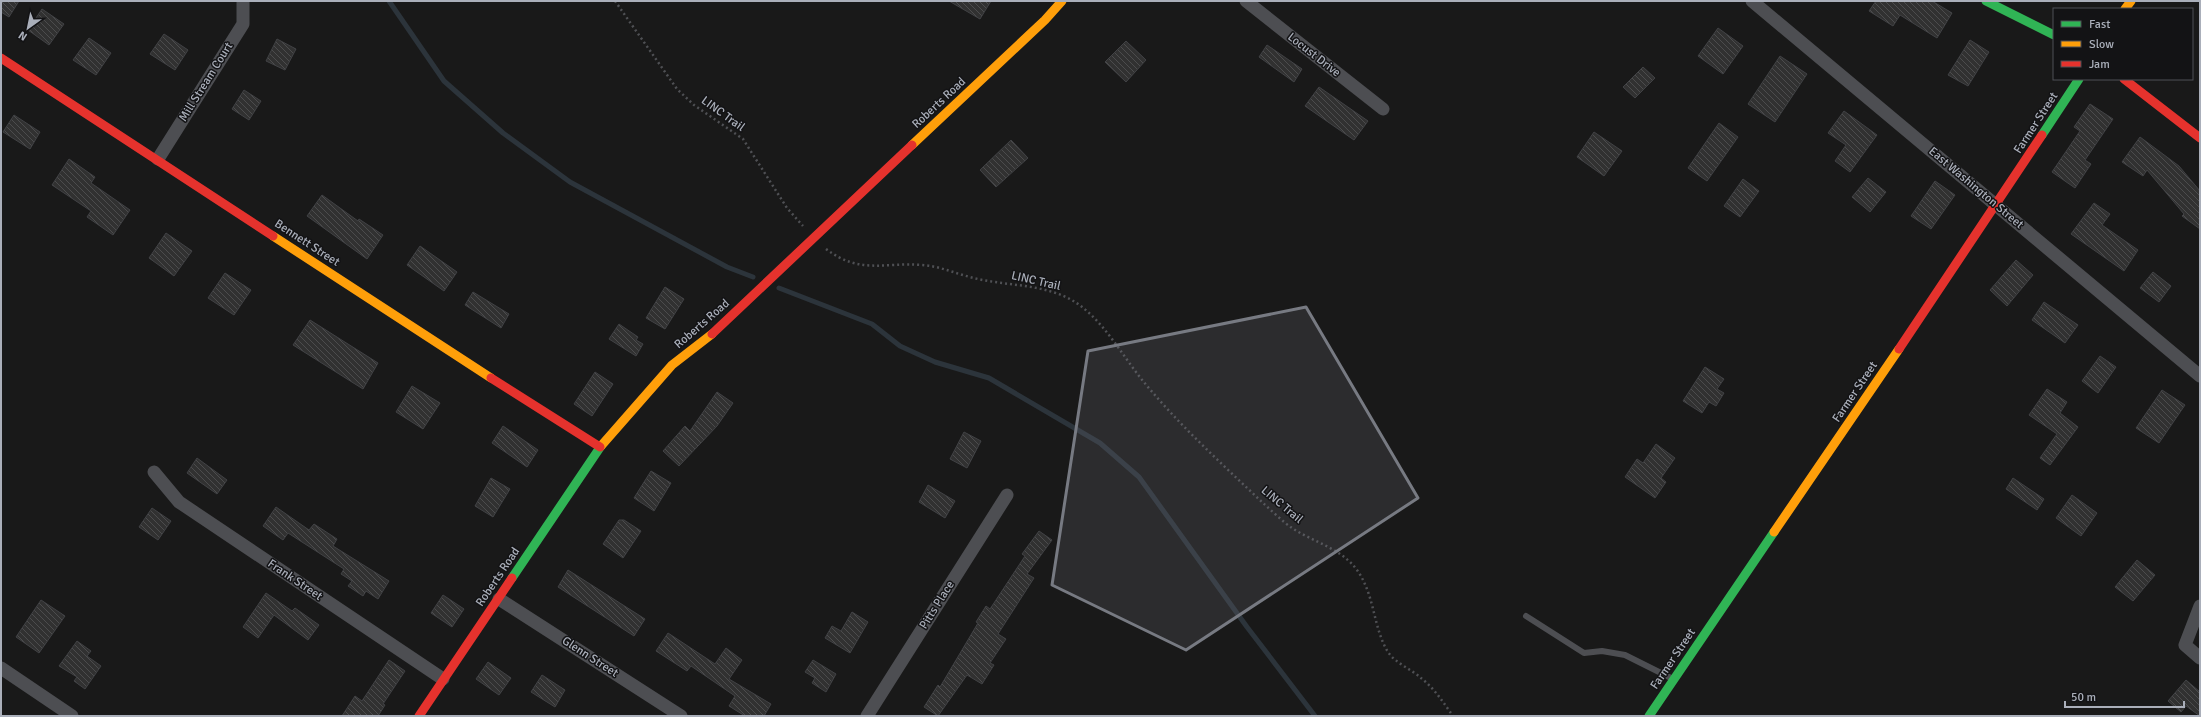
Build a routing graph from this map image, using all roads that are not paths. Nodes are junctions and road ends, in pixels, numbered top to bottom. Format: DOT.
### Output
graph roads {
  1 [pos="242,1"];
  2 [pos="1062,1"];
  3 [pos="1246,1"];
  4 [pos="1752,1"];
  5 [pos="1986,1"];
  6 [pos="2053,34"];
  7 [pos="1,58"];
  8 [pos="2078,80"];
  9 [pos="2125,80"];
  10 [pos="1383,109"];
  11 [pos="2200,138"];
  12 [pos="158,159"];
  13 [pos="1997,205"];
  14 [pos="2200,376"];
  15 [pos="600,447"];
  16 [pos="154,472"];
  17 [pos="1007,495"];
  18 [pos="499,598"];
  19 [pos="2200,606"];
  20 [pos="1526,616"];
  21 [pos="2200,658"];
  22 [pos="1,668"];
  23 [pos="443,679"];
  24 [pos="1674,680"];
  25 [pos="72,716"];
  26 [pos="419,716"];
  27 [pos="682,716"];
  28 [pos="866,716"];
  29 [pos="1649,716"];
  1 -- 12 [label="street, Mill Stream Court"];
  2 -- 15 [label="street, Roberts Road"];
  3 -- 10 [label="street, Locust Drive"];
  4 -- 13 [label="street, East Washington Street"];
  5 -- 6 [label="street"];
  7 -- 12 [label="street, Bennett Street"];
  8 -- 13 [label="street, Farmer Street"];
  9 -- 11 [label="street"];
  12 -- 15 [label="street, Bennett Street"];
  13 -- 14 [label="street, East Washington Street"];
  13 -- 24 [label="street, Farmer Street"];
  15 -- 18 [label="street, Roberts Road"];
  16 -- 23 [label="street, Frank Street"];
  17 -- 28 [label="street, Pitts Place"];
  18 -- 23 [label="street, Roberts Road"];
  18 -- 27 [label="street, Glenn Street"];
  19 -- 21 [label="street"];
  20 -- 24 [label="lane"];
  22 -- 25 [label="street"];
  23 -- 26 [label="street, Roberts Road"];
  24 -- 29 [label="street, Farmer Street"];
}
